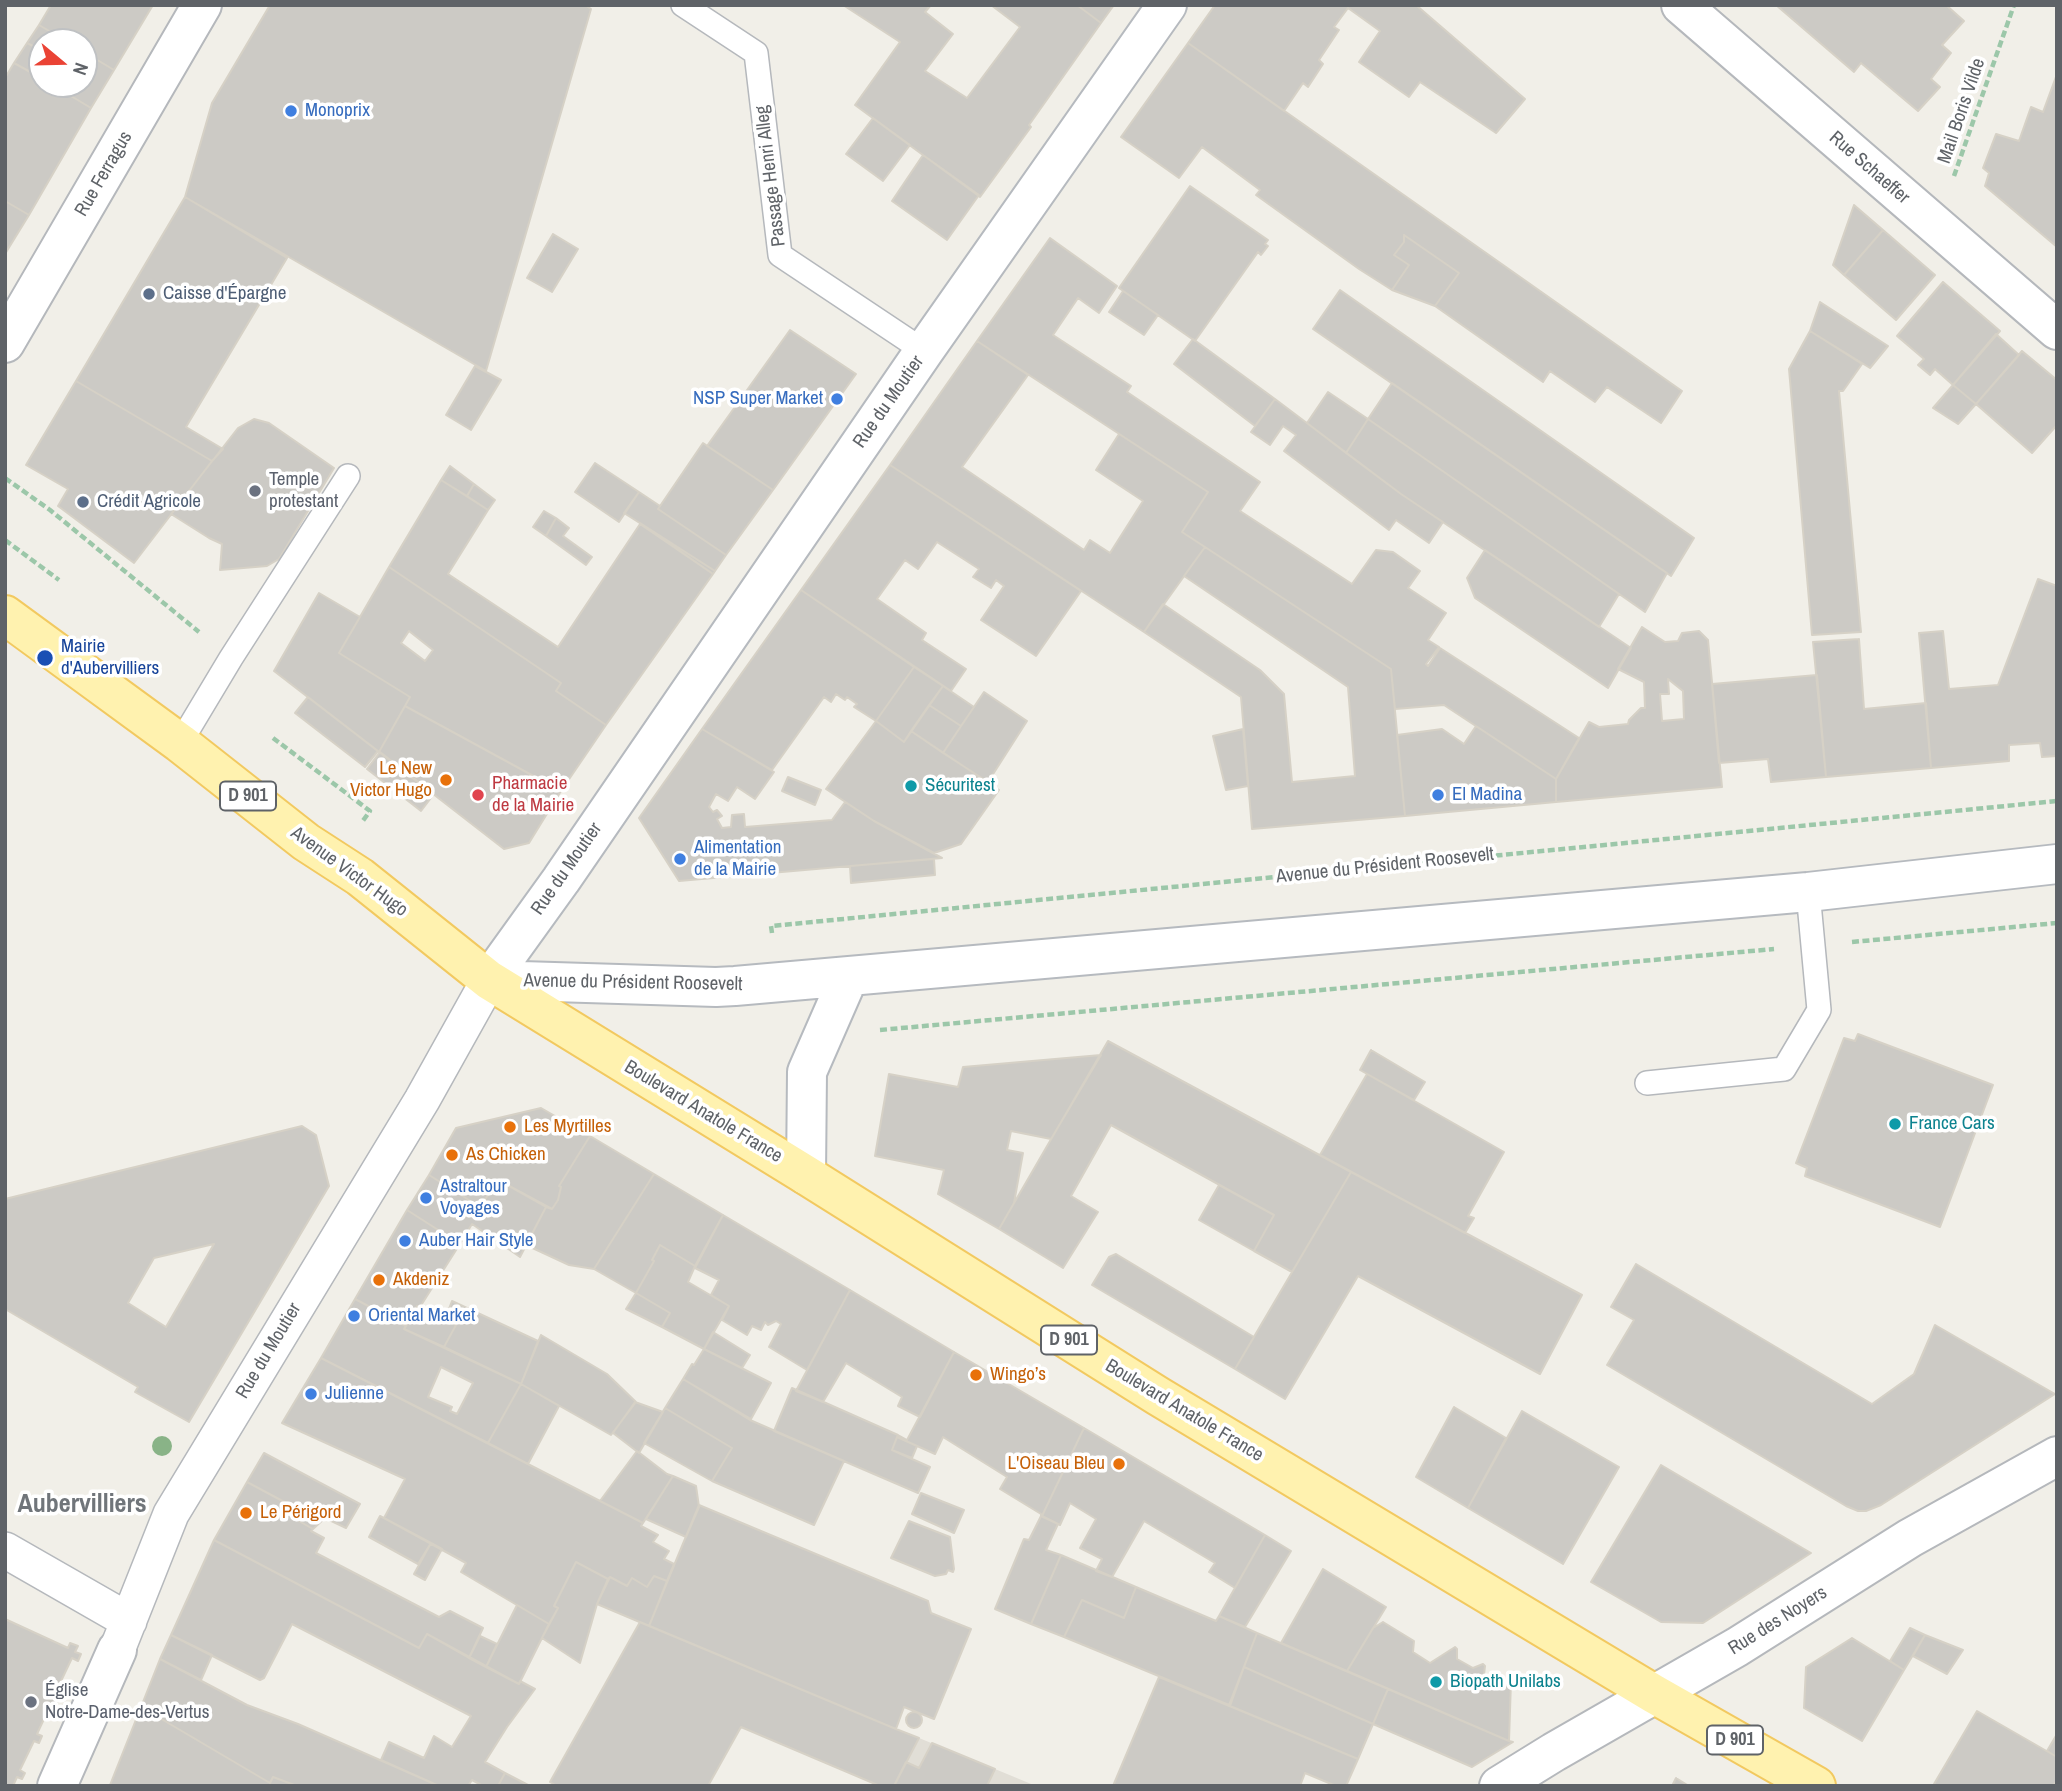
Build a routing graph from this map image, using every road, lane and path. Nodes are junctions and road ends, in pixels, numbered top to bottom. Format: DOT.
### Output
graph roads {
  1 [pos="202,5"];
  2 [pos="683,5"];
  3 [pos="1167,5"];
  4 [pos="1681,5"];
  5 [pos="2014,5"];
  6 [pos="1936,227"];
  7 [pos="2057,330"];
  8 [pos="5,343"];
  9 [pos="924,351"];
  10 [pos="348,476"];
  11 [pos="5,478"];
  12 [pos="5,540"];
  13 [pos="58,580"];
  14 [pos="5,615"];
  15 [pos="231,658"];
  16 [pos="273,738"];
  17 [pos="180,743"];
  18 [pos="337,786"];
  19 [pos="2057,801"];
  20 [pos="2057,864"];
  21 [pos="1808,892"];
  22 [pos="849,976"];
  23 [pos="489,980"];
  24 [pos="777,983"];
  25 [pos="1647,1083"];
  26 [pos="806,1175"];
  27 [pos="2057,1456"];
  28 [pos="5,1550"];
  29 [pos="123,1636"];
  30 [pos="1654,1694"];
  31 [pos="57,1786"];
  32 [pos="1499,1786"];
  33 [pos="1816,1786"];
  1 -- 8 [label="main road, Rue Ferragus"];
  2 -- 9 [label="lane, Passage Henri Alleg"];
  3 -- 9 [label="main road, Rue du Moutier"];
  4 -- 6 [label="main road, Rue Schaeffer"];
  5 -- 6 [label="path, Mail Boris Vilde"];
  6 -- 7 [label="main road, Rue Schaeffer"];
  9 -- 23 [label="main road, Rue du Moutier"];
  10 -- 15 [label="lane"];
  11 -- 15 [label="path"];
  12 -- 13 [label="path"];
  14 -- 17 [label="main road, Avenue Victor Hugo / D 901"];
  15 -- 17 [label="lane"];
  16 -- 18 [label="path"];
  17 -- 23 [label="main road, Avenue Victor Hugo / D 901"];
  19 -- 24 [label="path, Avenue du Président Roosevelt"];
  20 -- 21 [label="main road, Avenue du Président Roosevelt"];
  21 -- 22 [label="main road, Avenue du Président Roosevelt"];
  21 -- 25 [label="lane"];
  22 -- 24 [label="main road, Avenue du Président Roosevelt"];
  22 -- 26 [label="main road"];
  23 -- 24 [label="main road, Avenue du Président Roosevelt"];
  23 -- 26 [label="main road, Boulevard Anatole France / D 901"];
  23 -- 29 [label="street, Rue du Moutier"];
  26 -- 30 [label="main road, Boulevard Anatole France / D 901"];
  27 -- 30 [label="main road, Rue des Noyers"];
  28 -- 29 [label="street"];
  29 -- 31 [label="main road, Rue du Moutier"];
  30 -- 32 [label="main road, Rue des Noyers"];
  30 -- 33 [label="main road, Boulevard Anatole France / D 901"];
}
